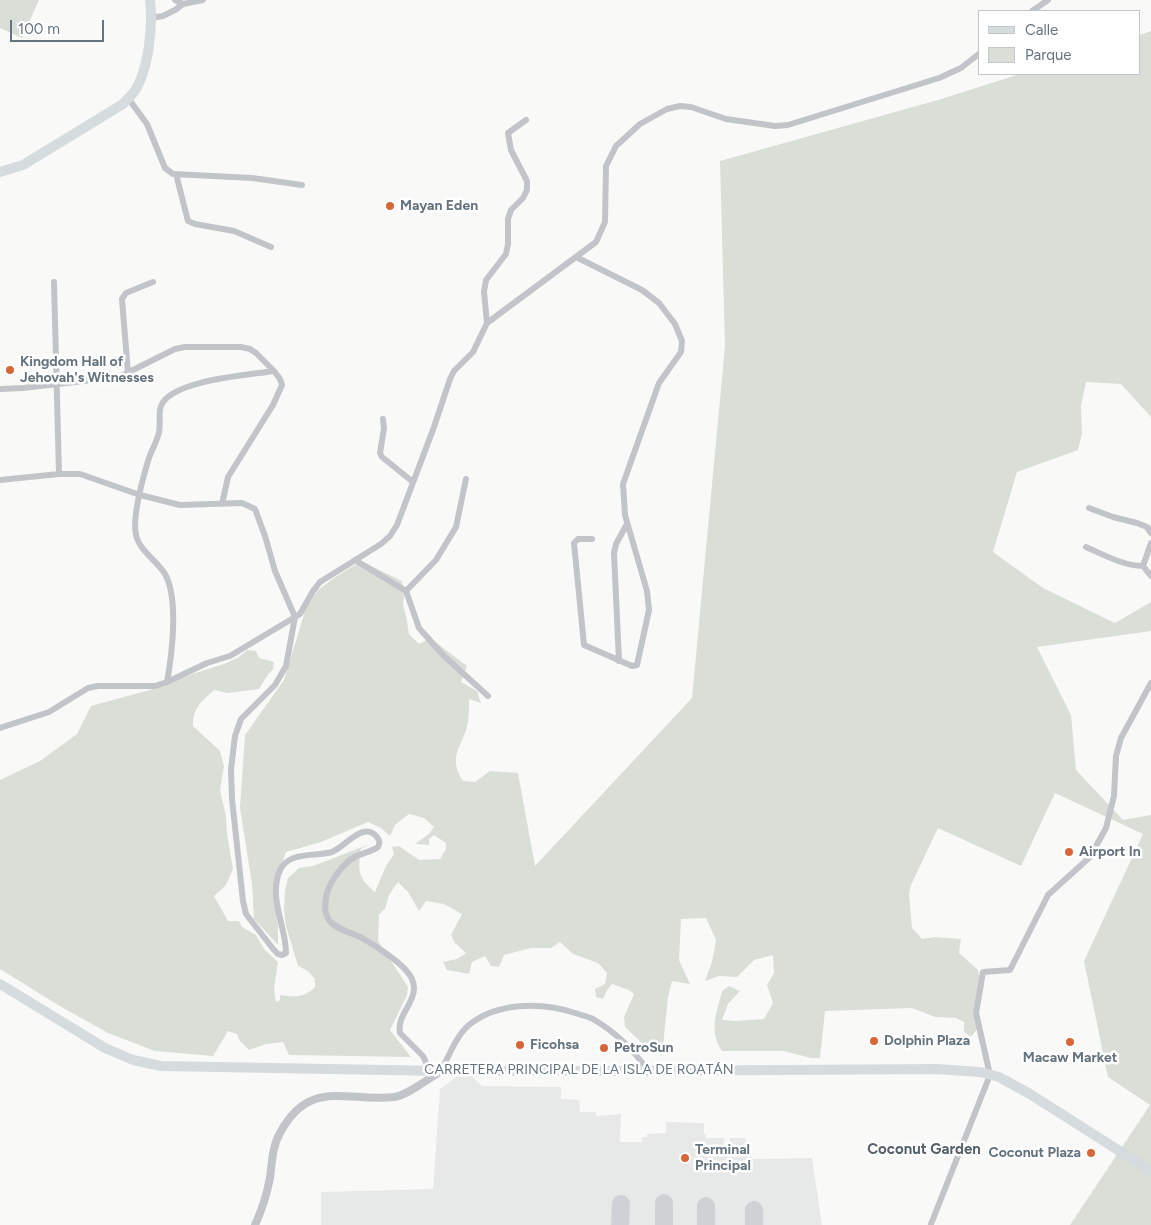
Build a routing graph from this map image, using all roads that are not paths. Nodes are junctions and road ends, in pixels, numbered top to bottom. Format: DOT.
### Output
graph roads {
  1 [pos="150,0"];
  2 [pos="176,0"];
  3 [pos="203,0"];
  4 [pos="1048,0"];
  5 [pos="183,4"];
  6 [pos="1033,10"];
  7 [pos="150,18"];
  8 [pos="978,54"];
  9 [pos="128,98"];
  10 [pos="526,120"];
  11 [pos="0,172"];
  12 [pos="176,174"];
  13 [pos="302,185"];
  14 [pos="272,247"];
  15 [pos="576,257"];
  16 [pos="54,282"];
  17 [pos="153,282"];
  18 [pos="487,323"];
  19 [pos="274,371"];
  20 [pos="128,373"];
  21 [pos="57,383"];
  22 [pos="0,390"];
  23 [pos="383,419"];
  24 [pos="59,474"];
  25 [pos="466,479"];
  26 [pos="0,480"];
  27 [pos="413,482"];
  28 [pos="140,495"];
  29 [pos="222,504"];
  30 [pos="1089,508"];
  31 [pos="627,524"];
  32 [pos="1151,533"];
  33 [pos="592,539"];
  34 [pos="1151,543"];
  35 [pos="1086,547"];
  36 [pos="355,560"];
  37 [pos="1143,566"];
  38 [pos="1151,576"];
  39 [pos="406,591"];
  40 [pos="296,617"];
  41 [pos="619,661"];
  42 [pos="167,682"];
  43 [pos="1151,683"];
  44 [pos="488,696"];
  45 [pos="0,728"];
  46 [pos="0,984"];
  47 [pos="429,1069"];
  48 [pos="440,1071"];
  49 [pos="648,1071"];
  50 [pos="990,1075"];
  51 [pos="1151,1171"];
  52 [pos="931,1224"];
  53 [pos="255,1225"];
  1 -- 7 [label="main road"];
  2 -- 5 [label="street"];
  3 -- 5 [label="street"];
  4 -- 6 [label="street"];
  5 -- 7 [label="street"];
  7 -- 9 [label="main road"];
  8 -- 15 [label="street"];
  9 -- 11 [label="main road"];
  9 -- 12 [label="street"];
  10 -- 18 [label="street"];
  12 -- 13 [label="street"];
  12 -- 14 [label="street"];
  15 -- 18 [label="street"];
  15 -- 31 [label="street"];
  16 -- 21 [label="street"];
  17 -- 20 [label="street"];
  18 -- 27 [label="street"];
  19 -- 20 [label="street"];
  19 -- 28 [label="street"];
  19 -- 29 [label="street"];
  20 -- 21 [label="street"];
  21 -- 22 [label="street"];
  21 -- 24 [label="street"];
  23 -- 27 [label="street"];
  24 -- 26 [label="street"];
  24 -- 28 [label="street"];
  25 -- 39 [label="street"];
  27 -- 36 [label="street"];
  28 -- 29 [label="street"];
  28 -- 42 [label="street"];
  29 -- 40 [label="street"];
  30 -- 32 [label="street"];
  31 -- 41 [label="street"];
  31 -- 41 [label="street"];
  33 -- 41 [label="street"];
  34 -- 37 [label="street"];
  35 -- 37 [label="street"];
  36 -- 39 [label="street"];
  36 -- 40 [label="street"];
  37 -- 38 [label="street"];
  39 -- 44 [label="street"];
  40 -- 42 [label="street"];
  40 -- 47 [label="street"];
  42 -- 45 [label="street"];
  43 -- 50 [label="street"];
  46 -- 47 [label="main road, CARRETERA PRINCIPAL DE LA ISLA DE ROATÁN"];
  47 -- 48 [label="main road, CARRETERA PRINCIPAL DE LA ISLA DE ROATÁN"];
  48 -- 49 [label="main road, CARRETERA PRINCIPAL DE LA ISLA DE ROATÁN"];
  48 -- 49 [label="street"];
  48 -- 53 [label="street"];
  49 -- 50 [label="main road, CARRETERA PRINCIPAL DE LA ISLA DE ROATÁN"];
  50 -- 51 [label="main road, CARRETERA PRINCIPAL DE LA ISLA DE ROATÁN"];
  50 -- 52 [label="street"];
}
